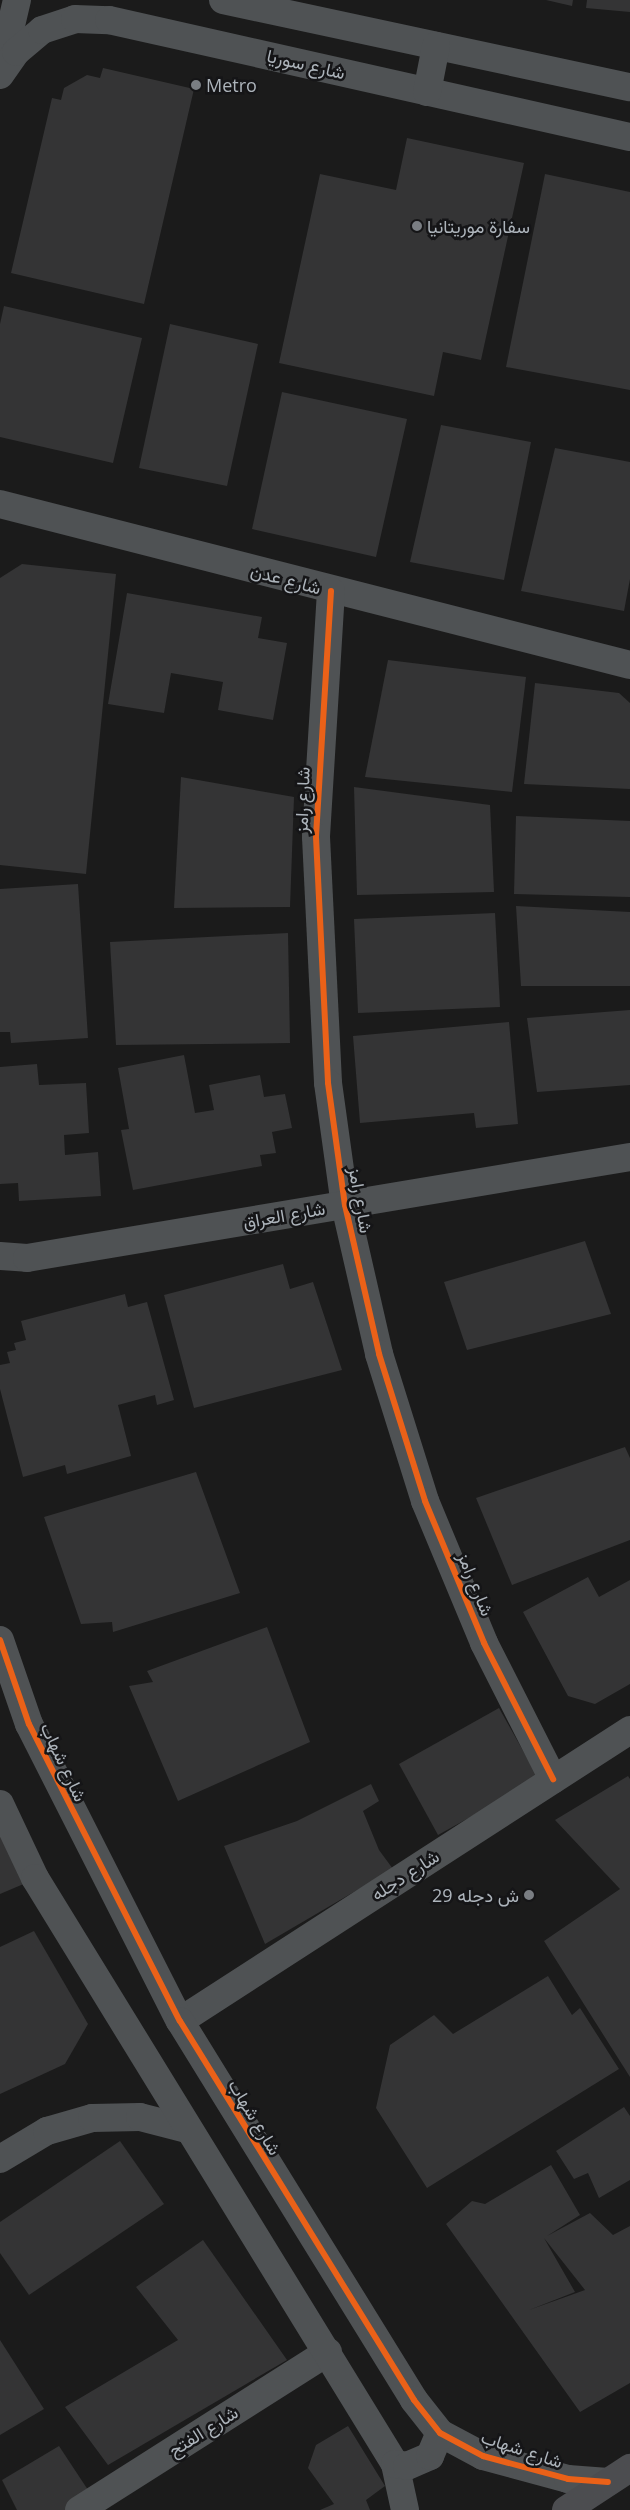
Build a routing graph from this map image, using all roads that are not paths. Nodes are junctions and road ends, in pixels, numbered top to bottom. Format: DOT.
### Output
graph roads {
  1 [pos="17,0"];
  2 [pos="223,0"];
  3 [pos="436,46"];
  4 [pos="0,75"];
  5 [pos="630,87"];
  6 [pos="426,92"];
  7 [pos="630,138"];
  8 [pos="0,504"];
  9 [pos="331,591"];
  10 [pos="630,665"];
  11 [pos="630,1157"];
  12 [pos="345,1205"];
  13 [pos="0,1256"];
  14 [pos="27,1258"];
  15 [pos="0,1272"];
  16 [pos="0,1640"];
  17 [pos="630,1730"];
  18 [pos="553,1779"];
  19 [pos="0,1804"];
  20 [pos="180,2021"];
  21 [pos="186,2129"];
  22 [pos="0,2159"];
  23 [pos="328,2352"];
  24 [pos="440,2433"];
  25 [pos="394,2464"];
  26 [pos="630,2468"];
  27 [pos="608,2482"];
  28 [pos="79,2510"];
  29 [pos="405,2510"];
  30 [pos="566,2510"];
  1 -- 4 [label="street"];
  2 -- 3 [label="street"];
  3 -- 5 [label="street"];
  3 -- 6 [label="street"];
  4 -- 6 [label="street, شارع سوريا"];
  6 -- 7 [label="street, شارع سوريا"];
  8 -- 9 [label="street, شارع عدن"];
  9 -- 10 [label="street, شارع عدن"];
  9 -- 12 [label="street, شارع رامز"];
  11 -- 12 [label="street, شارع العراق"];
  12 -- 14 [label="street, شارع العراق"];
  12 -- 18 [label="street, شارع رامز"];
  13 -- 14 [label="street, شارع العراق"];
  14 -- 15 [label="street, شارع العراق"];
  16 -- 20 [label="street, شارع شهاب"];
  17 -- 18 [label="street, شارع دجله"];
  18 -- 20 [label="street, شارع دجله"];
  19 -- 21 [label="street"];
  20 -- 24 [label="street, شارع شهاب"];
  21 -- 22 [label="street"];
  21 -- 23 [label="street"];
  23 -- 25 [label="street"];
  23 -- 28 [label="street, شارع الفتح"];
  24 -- 25 [label="street"];
  24 -- 27 [label="street, شارع شهاب"];
  25 -- 29 [label="street"];
  26 -- 27 [label="main road"];
  27 -- 30 [label="main road"];
}
